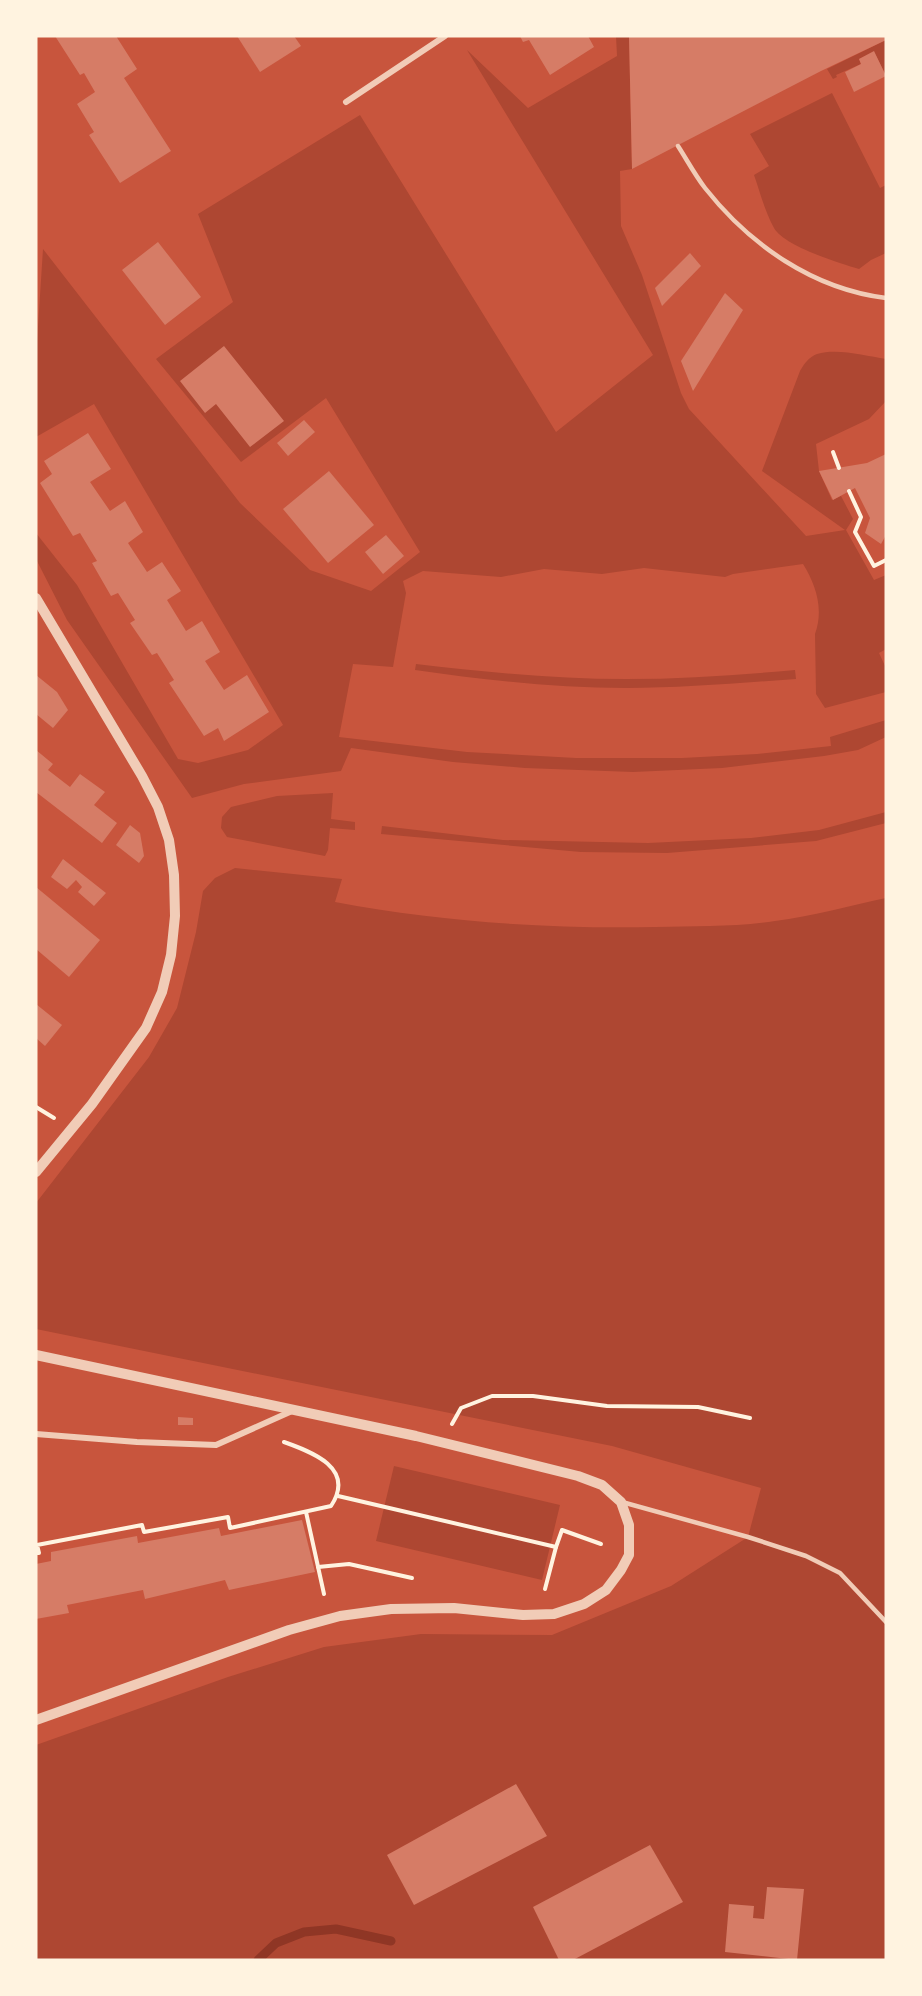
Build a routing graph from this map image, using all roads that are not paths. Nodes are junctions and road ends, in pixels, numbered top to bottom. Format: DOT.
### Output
graph roads {
  1 [pos="445,36"];
  2 [pos="346,102"];
  3 [pos="678,146"];
  4 [pos="886,298"];
  5 [pos="36,598"];
  6 [pos="36,1172"];
  7 [pos="36,1354"];
  8 [pos="293,1411"];
  9 [pos="36,1434"];
  10 [pos="621,1502"];
  11 [pos="886,1622"];
  12 [pos="36,1720"];
  1 -- 2 [label="street"];
  3 -- 4 [label="lane"];
  5 -- 6 [label="street"];
  7 -- 8 [label="street"];
  8 -- 9 [label="street"];
  8 -- 10 [label="street"];
  10 -- 11 [label="lane"];
  10 -- 12 [label="street"];
}
